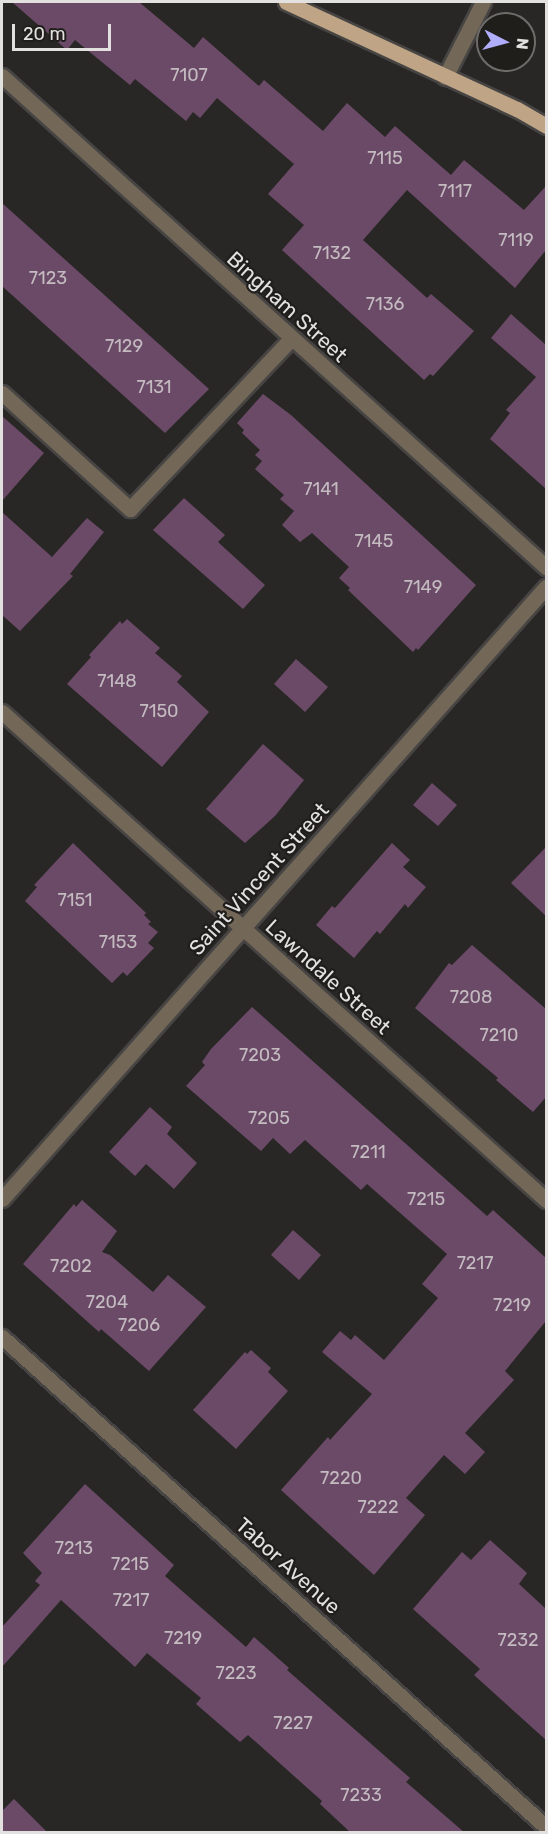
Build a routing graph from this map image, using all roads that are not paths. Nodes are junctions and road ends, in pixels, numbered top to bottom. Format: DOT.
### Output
graph roads {
  1 [pos="286,2"];
  2 [pos="483,2"];
  3 [pos="2,76"];
  4 [pos="445,77"];
  5 [pos="546,126"];
  6 [pos="291,339"];
  7 [pos="2,393"];
  8 [pos="546,567"];
  9 [pos="546,587"];
  10 [pos="2,712"];
  11 [pos="243,930"];
  12 [pos="2,1199"];
  13 [pos="546,1200"];
  14 [pos="2,1337"];
  15 [pos="546,1827"];
  1 -- 4 [label="main road"];
  2 -- 4 [label="street"];
  3 -- 6 [label="street, Bingham Street"];
  4 -- 5 [label="main road"];
  6 -- 7 [label="street"];
  6 -- 8 [label="street, Bingham Street"];
  9 -- 11 [label="street, Saint Vincent Street"];
  10 -- 11 [label="street, Lawndale Street"];
  11 -- 12 [label="street, Saint Vincent Street"];
  11 -- 13 [label="street, Lawndale Street"];
  14 -- 15 [label="street, Tabor Avenue"];
}
